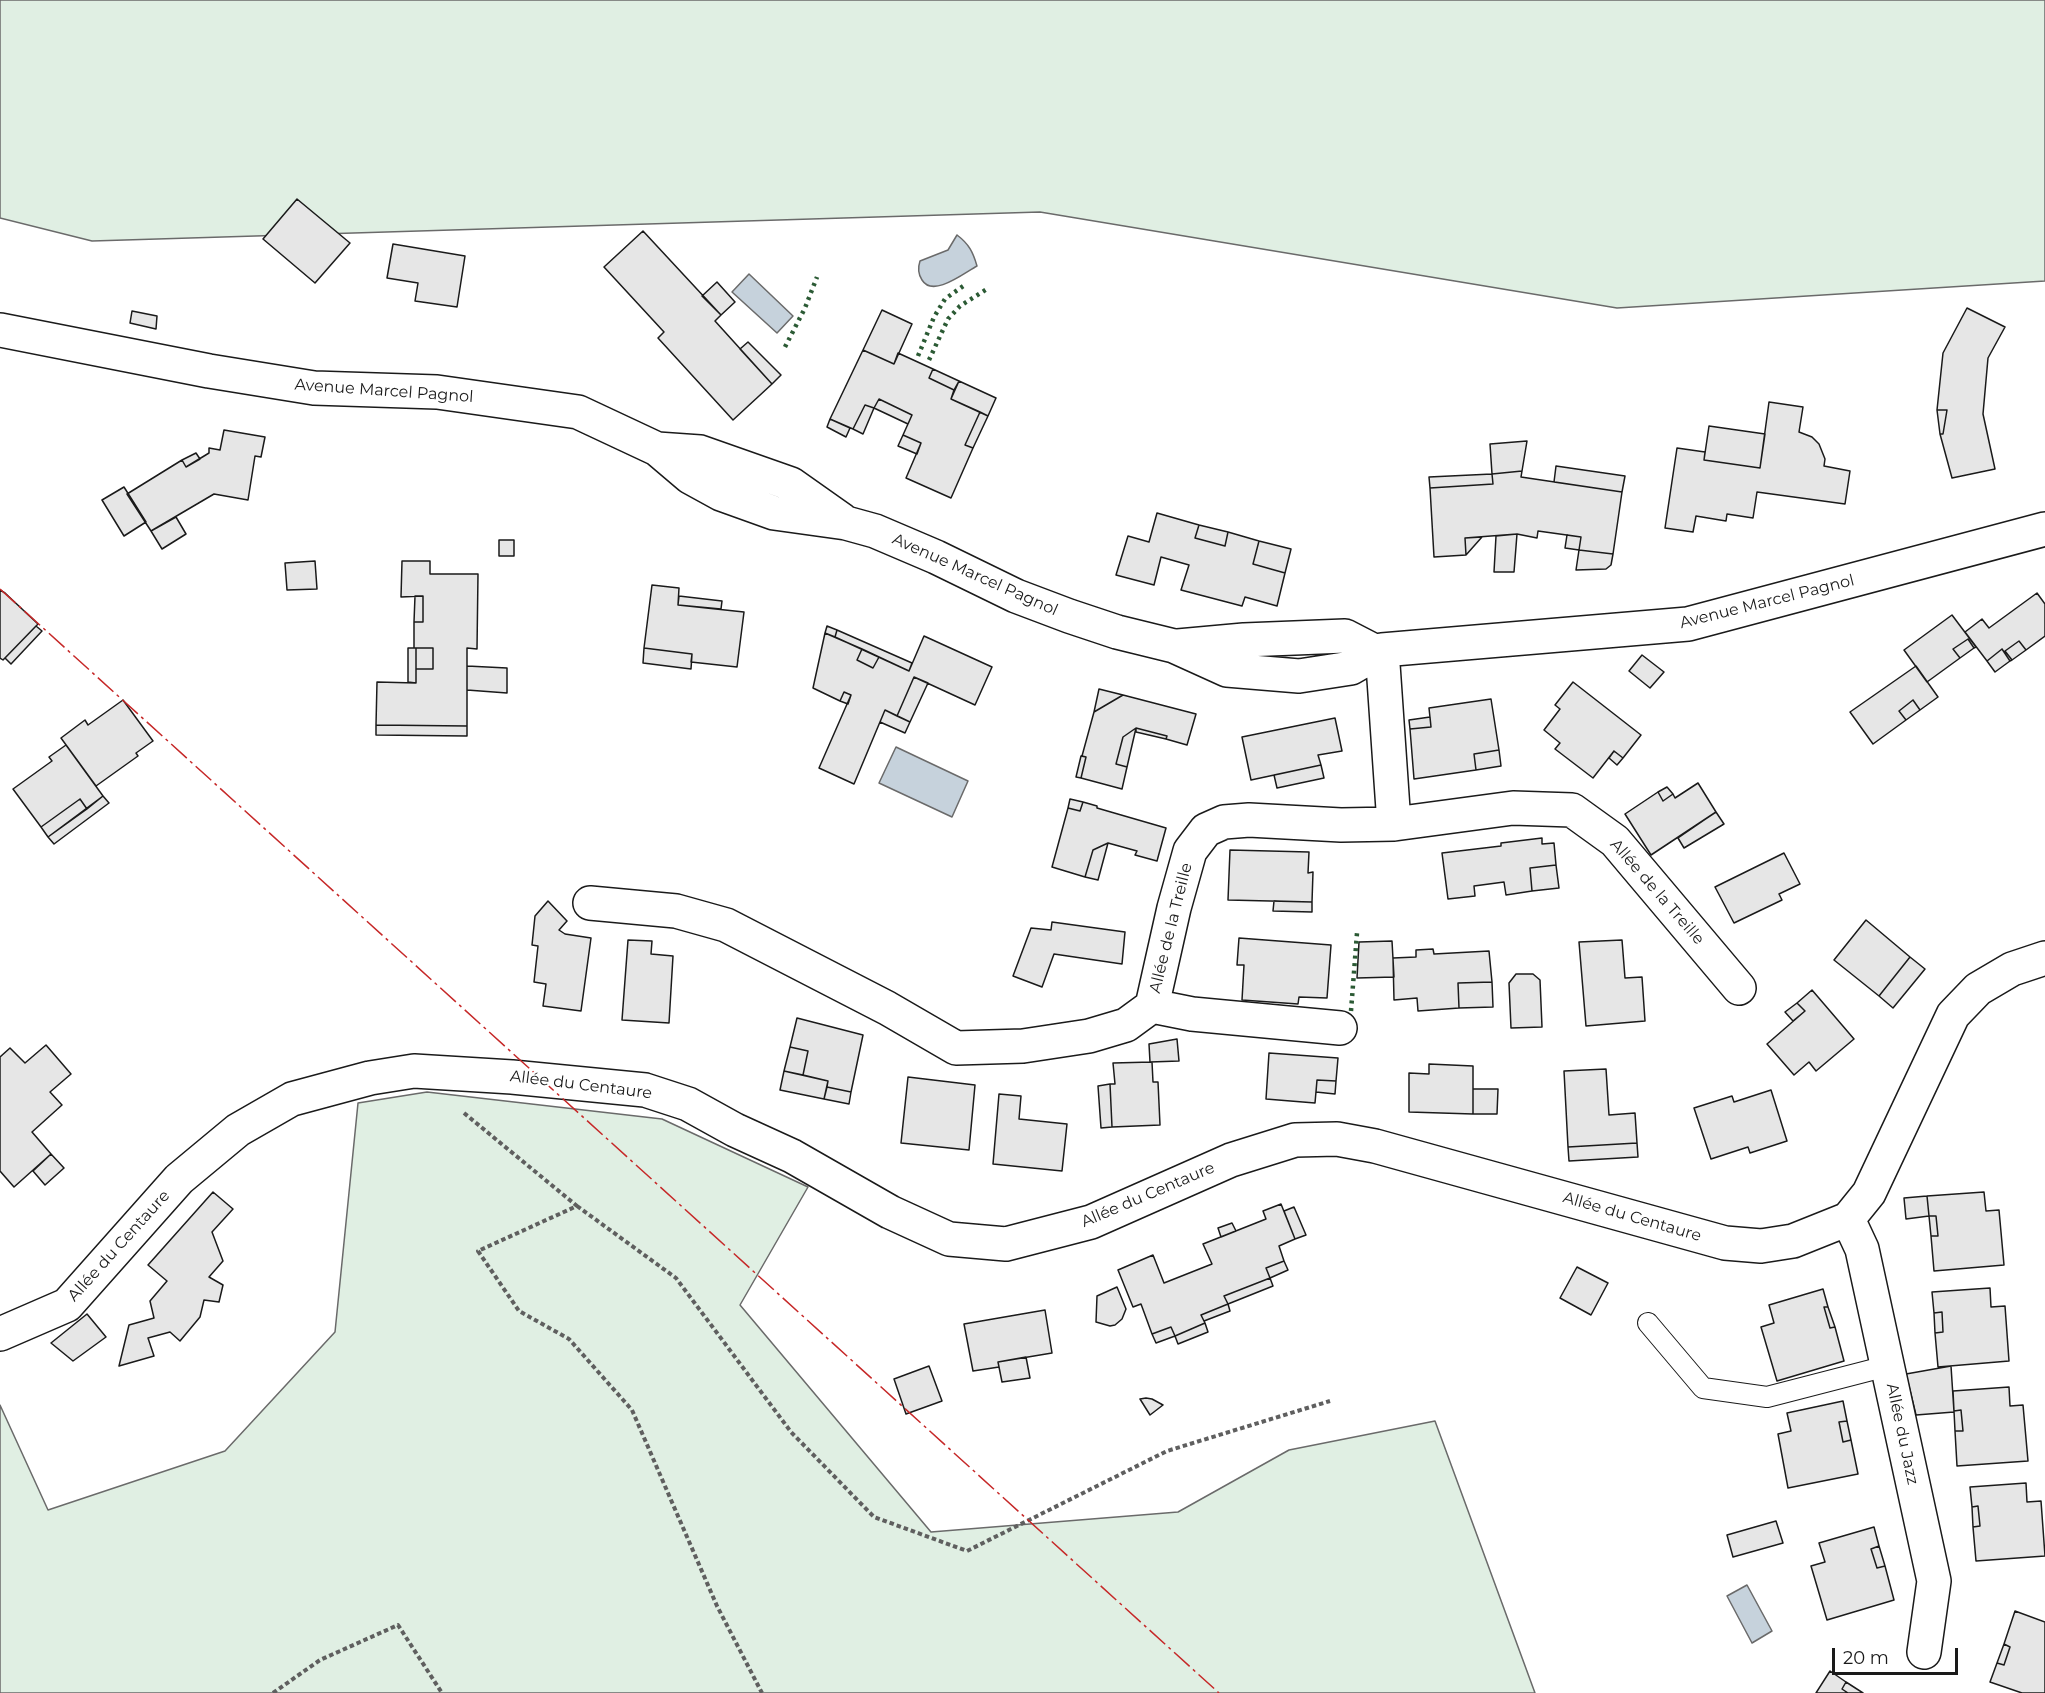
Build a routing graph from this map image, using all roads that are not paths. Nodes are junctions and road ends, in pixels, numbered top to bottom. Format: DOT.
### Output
graph roads {
  1 [pos="0,330"];
  2 [pos="2045,529"];
  3 [pos="1379,651"];
  4 [pos="1394,824"];
  5 [pos="590,903"];
  6 [pos="2045,958"];
  7 [pos="1739,988"];
  8 [pos="1152,1006"];
  9 [pos="1340,1028"];
  10 [pos="1848,1219"];
  11 [pos="1648,1323"];
  12 [pos="0,1334"];
  13 [pos="1887,1366"];
  14 [pos="1924,1652"];
  1 -- 3 [label="street, Avenue Marcel Pagnol"];
  2 -- 3 [label="street, Avenue Marcel Pagnol"];
  3 -- 4 [label="street"];
  4 -- 7 [label="street, Allée de la Treille"];
  4 -- 8 [label="street, Allée de la Treille"];
  5 -- 8 [label="street, Allée de la Treille"];
  6 -- 10 [label="street, Allée du Centaure"];
  8 -- 9 [label="street"];
  10 -- 12 [label="street, Allée du Centaure"];
  10 -- 13 [label="street, Allée du Jazz"];
  11 -- 13 [label="lane"];
  13 -- 14 [label="street, Allée du Jazz"];
}
